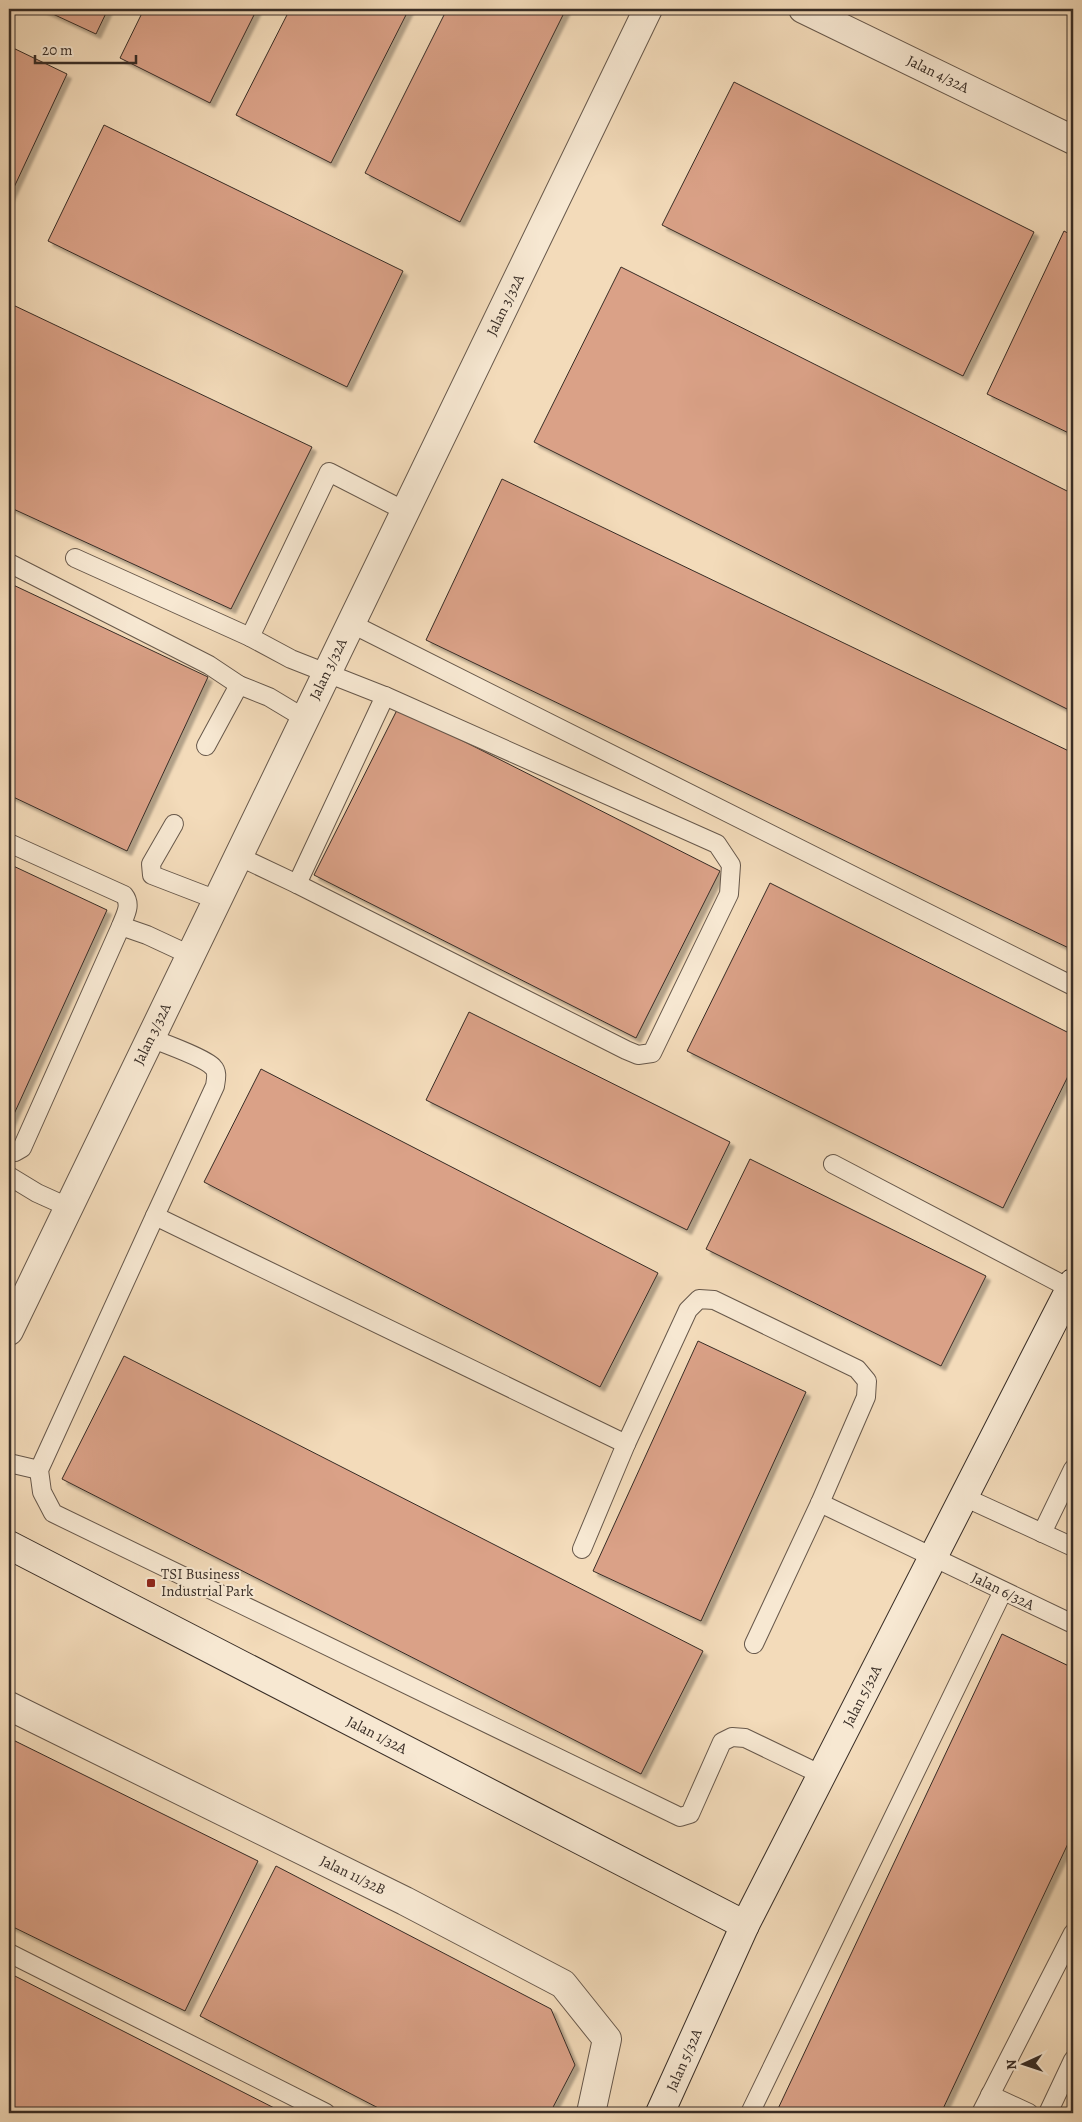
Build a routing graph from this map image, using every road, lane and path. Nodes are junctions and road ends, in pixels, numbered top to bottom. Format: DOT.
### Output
graph roads {
  1 [pos="648,9"];
  2 [pos="803,9"];
  3 [pos="1073,140"];
  4 [pos="405,511"];
  5 [pos="75,558"];
  6 [pos="9,563"];
  7 [pos="350,624"];
  8 [pos="250,637"];
  9 [pos="326,673"];
  10 [pos="238,685"];
  11 [pos="385,696"];
  12 [pos="304,718"];
  13 [pos="206,746"];
  14 [pos="174,824"];
  15 [pos="9,843"];
  16 [pos="238,856"];
  17 [pos="297,884"];
  18 [pos="217,900"];
  19 [pos="120,926"];
  20 [pos="190,955"];
  21 [pos="1073,986"];
  22 [pos="150,1038"];
  23 [pos="9,1151"];
  24 [pos="833,1164"];
  25 [pos="9,1176"];
  26 [pos="68,1207"];
  27 [pos="156,1216"];
  28 [pos="1072,1287"];
  29 [pos="9,1330"];
  30 [pos="626,1444"];
  31 [pos="9,1463"];
  32 [pos="1073,1469"];
  33 [pos="39,1470"];
  34 [pos="964,1496"];
  35 [pos="820,1503"];
  36 [pos="1042,1533"];
  37 [pos="9,1545"];
  38 [pos="1073,1547"];
  39 [pos="582,1549"];
  40 [pos="933,1557"];
  41 [pos="1002,1591"];
  42 [pos="1073,1624"];
  43 [pos="754,1644"];
  44 [pos="9,1706"];
  45 [pos="822,1775"];
  46 [pos="745,1925"];
  47 [pos="1073,1933"];
  48 [pos="9,1953"];
  49 [pos="1073,2060"];
  50 [pos="990,2096"];
  51 [pos="326,2113"];
  52 [pos="591,2113"];
  53 [pos="660,2113"];
  54 [pos="750,2113"];
  55 [pos="981,2113"];
  56 [pos="1029,2113"];
  57 [pos="1048,2113"];
  1 -- 4 [label="street, Jalan 3/32A"];
  2 -- 3 [label="street, Jalan 4/32A"];
  4 -- 7 [label="street, Jalan 3/32A"];
  4 -- 8 [label="lane"];
  5 -- 8 [label="lane"];
  6 -- 10 [label="lane"];
  7 -- 9 [label="street, Jalan 3/32A"];
  7 -- 21 [label="lane"];
  8 -- 9 [label="lane"];
  9 -- 11 [label="lane"];
  9 -- 12 [label="street, Jalan 3/32A"];
  10 -- 12 [label="lane"];
  10 -- 13 [label="lane"];
  11 -- 17 [label="lane"];
  11 -- 17 [label="lane"];
  12 -- 16 [label="street, Jalan 3/32A"];
  14 -- 18 [label="lane"];
  15 -- 19 [label="lane"];
  16 -- 17 [label="lane"];
  16 -- 18 [label="street, Jalan 3/32A"];
  18 -- 20 [label="street, Jalan 3/32A"];
  19 -- 20 [label="lane"];
  19 -- 23 [label="lane"];
  20 -- 22 [label="street, Jalan 3/32A"];
  22 -- 26 [label="street, Jalan 3/32A"];
  22 -- 27 [label="lane"];
  24 -- 28 [label="lane"];
  25 -- 26 [label="lane"];
  26 -- 29 [label="street, Jalan 3/32A"];
  27 -- 30 [label="lane"];
  27 -- 33 [label="lane"];
  28 -- 34 [label="street, Jalan 5/32A"];
  30 -- 35 [label="lane"];
  30 -- 39 [label="lane"];
  31 -- 33 [label="lane"];
  32 -- 36 [label="lane"];
  33 -- 45 [label="lane"];
  34 -- 36 [label="lane"];
  34 -- 40 [label="street, Jalan 5/32A"];
  35 -- 40 [label="lane, Jalan 6/32A"];
  35 -- 43 [label="lane"];
  36 -- 38 [label="lane"];
  37 -- 46 [label="street, Jalan 1/32A"];
  40 -- 41 [label="lane, Jalan 6/32A"];
  40 -- 45 [label="street, Jalan 5/32A"];
  41 -- 42 [label="lane, Jalan 6/32A"];
  41 -- 54 [label="lane"];
  44 -- 52 [label="street, Jalan 11/32B"];
  45 -- 46 [label="street, Jalan 5/32A"];
  46 -- 53 [label="street, Jalan 5/32A"];
  47 -- 50 [label="lane"];
  48 -- 51 [label="lane"];
  49 -- 57 [label="lane"];
  50 -- 55 [label="lane"];
  50 -- 56 [label="lane"];
}
